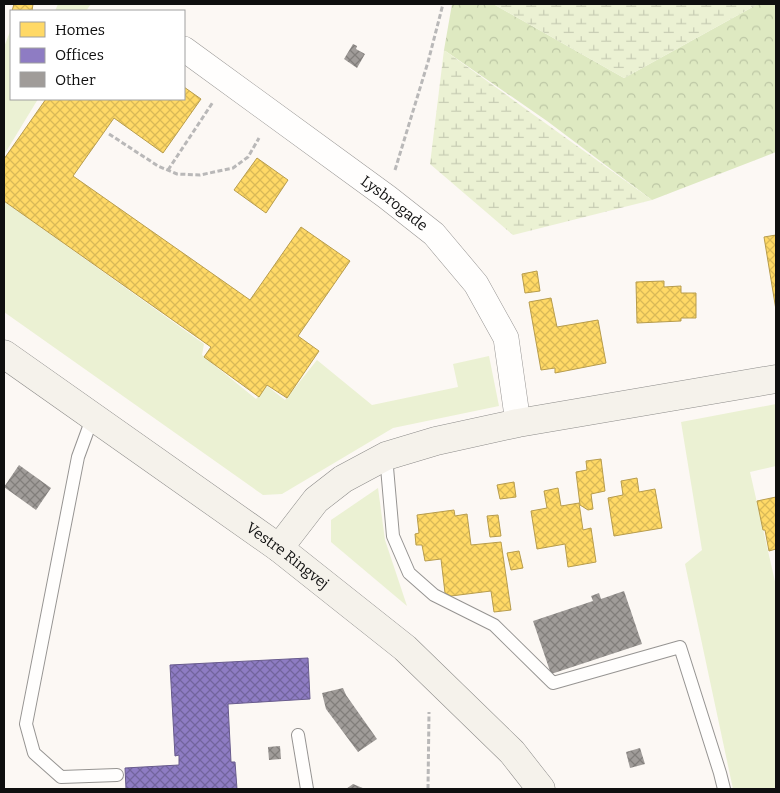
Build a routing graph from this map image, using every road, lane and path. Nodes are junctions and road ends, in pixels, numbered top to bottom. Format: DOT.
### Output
graph roads {
  1 [pos="443,4"];
  2 [pos="185,50"];
  3 [pos="227,80"];
  4 [pos="273,114"];
  5 [pos="110,134"];
  6 [pos="168,170"];
  7 [pos="387,196"];
  8 [pos="4,354"];
  9 [pos="776,379"];
  10 [pos="93,416"];
  11 [pos="518,422"];
  12 [pos="386,456"];
  13 [pos="279,548"];
  14 [pos="430,672"];
  15 [pos="298,735"];
  16 [pos="117,775"];
  17 [pos="307,789"];
  18 [pos="428,789"];
  19 [pos="542,789"];
  20 [pos="724,789"];
  1 -- 7 [label="path"];
  2 -- 3 [label="street, Lysbrogade"];
  3 -- 4 [label="street, Lysbrogade"];
  3 -- 6 [label="path"];
  4 -- 6 [label="path"];
  4 -- 7 [label="street, Lysbrogade"];
  5 -- 6 [label="path"];
  7 -- 11 [label="street, Lysbrogade"];
  8 -- 10 [label="main road, Vestre Ringvej"];
  9 -- 11 [label="main road"];
  10 -- 13 [label="main road, Vestre Ringvej"];
  10 -- 16 [label="lane"];
  11 -- 12 [label="main road"];
  12 -- 13 [label="main road"];
  12 -- 20 [label="lane"];
  13 -- 14 [label="main road, Vestre Ringvej"];
  14 -- 18 [label="path"];
  14 -- 19 [label="main road, Vestre Ringvej"];
  15 -- 17 [label="lane"];
}
